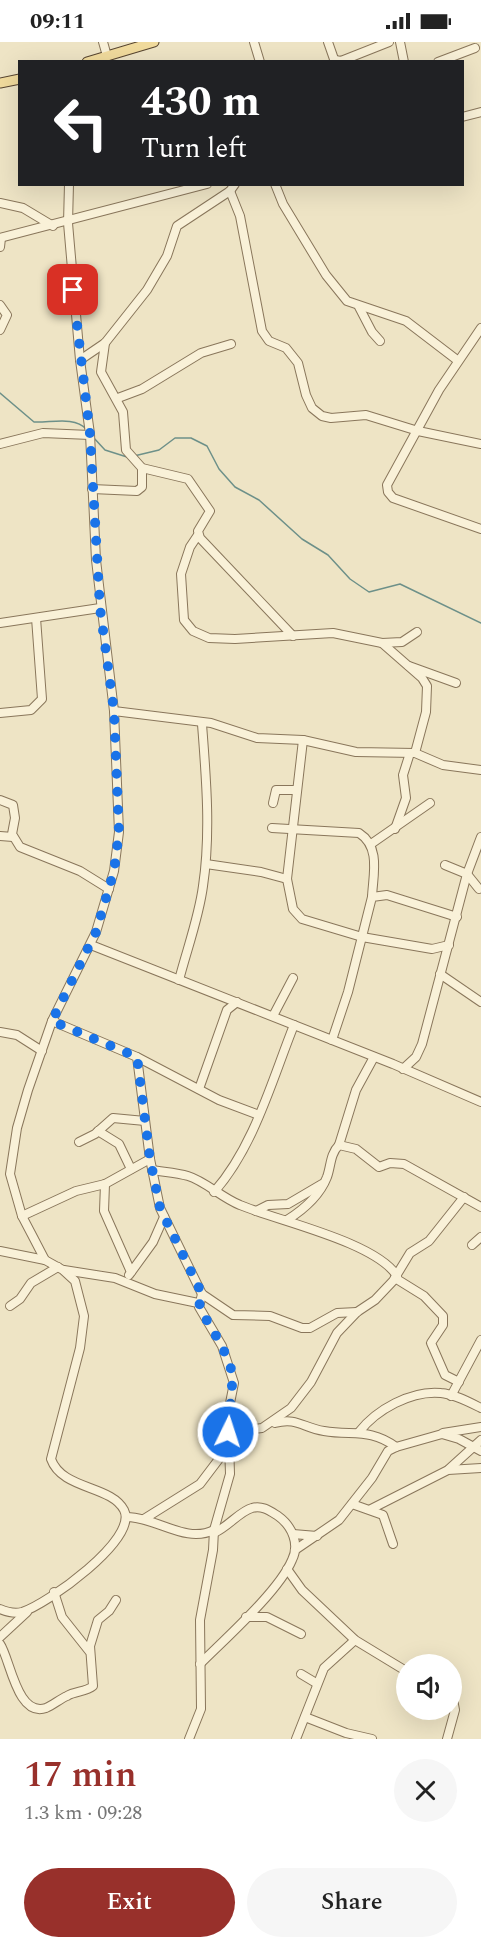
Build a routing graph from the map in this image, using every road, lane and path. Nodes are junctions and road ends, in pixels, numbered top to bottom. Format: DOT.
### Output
graph roads {
  1 [pos="103,42"];
  2 [pos="154,42"];
  3 [pos="254,42"];
  4 [pos="328,42"];
  5 [pos="389,42"];
  6 [pos="400,42"];
  7 [pos="476,48"];
  8 [pos="107,56"];
  9 [pos="94,60"];
  10 [pos="259,60"];
  11 [pos="335,60"];
  12 [pos="344,60"];
  13 [pos="404,60"];
  14 [pos="443,60"];
  15 [pos="18,79"];
  16 [pos="0,83"];
  17 [pos="477,113"];
  18 [pos="481,118"];
  19 [pos="69,186"];
  20 [pos="200,186"];
  21 [pos="276,186"];
  22 [pos="233,188"];
  23 [pos="0,203"];
  24 [pos="68,223"];
  25 [pos="53,226"];
  26 [pos="0,241"];
  27 [pos="0,305"];
  28 [pos="359,307"];
  29 [pos="0,330"];
  30 [pos="480,332"];
  31 [pos="380,341"];
  32 [pos="105,343"];
  33 [pos="231,344"];
  34 [pos="80,360"];
  35 [pos="457,360"];
  36 [pos="118,398"];
  37 [pos="418,431"];
  38 [pos="90,437"];
  39 [pos="0,444"];
  40 [pos="481,444"];
  41 [pos="142,468"];
  42 [pos="92,489"];
  43 [pos="481,529"];
  44 [pos="198,535"];
  45 [pos="100,608"];
  46 [pos="36,618"];
  47 [pos="0,623"];
  48 [pos="417,632"];
  49 [pos="293,636"];
  50 [pos="382,643"];
  51 [pos="402,663"];
  52 [pos="456,683"];
  53 [pos="114,711"];
  54 [pos="0,713"];
  55 [pos="202,724"];
  56 [pos="303,740"];
  57 [pos="412,753"];
  58 [pos="481,770"];
  59 [pos="295,790"];
  60 [pos="0,800"];
  61 [pos="273,803"];
  62 [pos="430,803"];
  63 [pos="272,828"];
  64 [pos="294,829"];
  65 [pos="395,829"];
  66 [pos="0,836"];
  67 [pos="13,837"];
  68 [pos="481,837"];
  69 [pos="371,844"];
  70 [pos="206,864"];
  71 [pos="445,865"];
  72 [pos="467,874"];
  73 [pos="287,879"];
  74 [pos="109,889"];
  75 [pos="480,889"];
  76 [pos="463,891"];
  77 [pos="372,897"];
  78 [pos="457,917"];
  79 [pos="362,937"];
  80 [pos="91,945"];
  81 [pos="449,945"];
  82 [pos="440,974"];
  83 [pos="294,978"];
  84 [pos="179,980"];
  85 [pos="237,1002"];
  86 [pos="481,1002"];
  87 [pos="273,1016"];
  88 [pos="52,1021"];
  89 [pos="294,1025"];
  90 [pos="0,1032"];
  91 [pos="332,1040"];
  92 [pos="42,1052"];
  93 [pos="137,1057"];
  94 [pos="374,1057"];
  95 [pos="403,1069"];
  96 [pos="199,1089"];
  97 [pos="481,1102"];
  98 [pos="259,1115"];
  99 [pos="145,1121"];
  100 [pos="98,1131"];
  101 [pos="79,1142"];
  102 [pos="339,1145"];
  103 [pos="150,1159"];
  104 [pos="131,1169"];
  105 [pos="152,1170"];
  106 [pos="105,1184"];
  107 [pos="324,1184"];
  108 [pos="214,1192"];
  109 [pos="464,1197"];
  110 [pos="481,1207"];
  111 [pos="256,1210"];
  112 [pos="22,1216"];
  113 [pos="164,1217"];
  114 [pos="287,1220"];
  115 [pos="481,1237"];
  116 [pos="472,1245"];
  117 [pos="0,1251"];
  118 [pos="45,1260"];
  119 [pos="61,1269"];
  120 [pos="131,1272"];
  121 [pos="396,1277"];
  122 [pos="125,1281"];
  123 [pos="202,1294"];
  124 [pos="198,1303"];
  125 [pos="10,1306"];
  126 [pos="357,1312"];
  127 [pos="481,1340"];
  128 [pos="459,1382"];
  129 [pos="451,1396"];
  130 [pos="481,1408"];
  131 [pos="270,1424"];
  132 [pos="481,1427"];
  133 [pos="228,1432"];
  134 [pos="359,1432"];
  135 [pos="442,1434"];
  136 [pos="481,1440"];
  137 [pos="228,1447"];
  138 [pos="396,1447"];
  139 [pos="472,1447"];
  140 [pos="481,1451"];
  141 [pos="481,1468"];
  142 [pos="448,1470"];
  143 [pos="352,1503"];
  144 [pos="371,1509"];
  145 [pos="126,1517"];
  146 [pos="144,1519"];
  147 [pos="214,1531"];
  148 [pos="293,1534"];
  149 [pos="317,1536"];
  150 [pos="393,1544"];
  151 [pos="295,1550"];
  152 [pos="287,1569"];
  153 [pos="54,1592"];
  154 [pos="116,1600"];
  155 [pos="0,1609"];
  156 [pos="30,1609"];
  157 [pos="246,1617"];
  158 [pos="301,1634"];
  159 [pos="0,1637"];
  160 [pos="356,1640"];
  161 [pos="0,1644"];
  162 [pos="89,1651"];
  163 [pos="200,1664"];
  164 [pos="396,1665"];
  165 [pos="301,1674"];
  166 [pos="316,1683"];
  167 [pos="305,1717"];
  168 [pos="452,1720"];
  169 [pos="189,1739"];
  170 [pos="296,1739"];
  171 [pos="372,1739"];
  172 [pos="447,1739"];
  1 -- 8 [label="street"];
  2 -- 8 [label="main road"];
  3 -- 10 [label="street"];
  4 -- 11 [label="street"];
  5 -- 12 [label="street"];
  6 -- 13 [label="street"];
  7 -- 14 [label="street"];
  8 -- 9 [label="main road"];
  15 -- 16 [label="main road"];
  17 -- 18 [label="street"];
  19 -- 24 [label="street"];
  20 -- 24 [label="street"];
  21 -- 28 [label="street"];
  22 -- 32 [label="street"];
  22 -- 37 [label="street"];
  23 -- 25 [label="street"];
  24 -- 25 [label="street"];
  24 -- 34 [label="street"];
  25 -- 26 [label="street"];
  27 -- 29 [label="street"];
  28 -- 31 [label="street"];
  28 -- 35 [label="street"];
  30 -- 35 [label="street"];
  32 -- 34 [label="street"];
  32 -- 36 [label="street"];
  33 -- 36 [label="street"];
  34 -- 38 [label="street"];
  35 -- 37 [label="street"];
  36 -- 41 [label="street"];
  37 -- 40 [label="street"];
  37 -- 43 [label="street"];
  38 -- 39 [label="street"];
  38 -- 42 [label="street"];
  41 -- 42 [label="street"];
  41 -- 44 [label="street"];
  42 -- 45 [label="street"];
  44 -- 49 [label="street"];
  44 -- 49 [label="street"];
  45 -- 46 [label="street"];
  45 -- 53 [label="street"];
  46 -- 47 [label="street"];
  46 -- 54 [label="street"];
  48 -- 50 [label="street"];
  49 -- 50 [label="street"];
  50 -- 51 [label="street"];
  51 -- 52 [label="street"];
  51 -- 57 [label="street"];
  53 -- 55 [label="street"];
  53 -- 74 [label="street"];
  55 -- 56 [label="street"];
  55 -- 70 [label="street"];
  56 -- 57 [label="street"];
  56 -- 59 [label="street"];
  57 -- 58 [label="street"];
  57 -- 65 [label="street"];
  59 -- 61 [label="street"];
  59 -- 64 [label="street"];
  60 -- 67 [label="street"];
  62 -- 65 [label="street"];
  63 -- 64 [label="street"];
  64 -- 69 [label="street"];
  64 -- 73 [label="street"];
  65 -- 69 [label="street"];
  66 -- 67 [label="street"];
  67 -- 74 [label="street"];
  68 -- 72 [label="street"];
  69 -- 77 [label="street"];
  70 -- 73 [label="street"];
  70 -- 84 [label="street"];
  71 -- 72 [label="street"];
  72 -- 75 [label="street"];
  72 -- 76 [label="street"];
  73 -- 79 [label="street"];
  74 -- 80 [label="street"];
  75 -- 76 [label="street"];
  76 -- 78 [label="street"];
  77 -- 78 [label="street"];
  77 -- 79 [label="street"];
  78 -- 81 [label="street"];
  79 -- 81 [label="street"];
  79 -- 91 [label="street"];
  80 -- 84 [label="street"];
  80 -- 88 [label="street"];
  81 -- 82 [label="street"];
  82 -- 86 [label="street"];
  82 -- 95 [label="street"];
  83 -- 87 [label="street"];
  84 -- 85 [label="street"];
  85 -- 87 [label="street"];
  85 -- 96 [label="street"];
  87 -- 89 [label="street"];
  88 -- 92 [label="street"];
  88 -- 93 [label="street"];
  89 -- 91 [label="street"];
  89 -- 98 [label="street"];
  90 -- 92 [label="street"];
  91 -- 94 [label="street"];
  92 -- 112 [label="street"];
  93 -- 96 [label="street"];
  93 -- 99 [label="street"];
  94 -- 95 [label="street"];
  94 -- 102 [label="street"];
  95 -- 97 [label="street"];
  96 -- 98 [label="street"];
  98 -- 108 [label="street"];
  99 -- 100 [label="street"];
  99 -- 103 [label="street"];
  100 -- 101 [label="street"];
  100 -- 104 [label="street"];
  102 -- 107 [label="street"];
  102 -- 109 [label="street"];
  103 -- 104 [label="street"];
  103 -- 105 [label="street"];
  104 -- 106 [label="street"];
  105 -- 108 [label="street"];
  105 -- 113 [label="street"];
  106 -- 112 [label="street"];
  106 -- 120 [label="street"];
  107 -- 111 [label="street"];
  107 -- 114 [label="street"];
  108 -- 111 [label="street"];
  109 -- 110 [label="street"];
  109 -- 121 [label="street"];
  111 -- 114 [label="street"];
  112 -- 118 [label="street"];
  113 -- 120 [label="street"];
  113 -- 123 [label="street"];
  114 -- 121 [label="street"];
  115 -- 116 [label="street"];
  117 -- 118 [label="street"];
  118 -- 119 [label="street"];
  119 -- 122 [label="street"];
  119 -- 125 [label="street"];
  119 -- 145 [label="street"];
  120 -- 122 [label="street"];
  121 -- 126 [label="street"];
  121 -- 128 [label="street"];
  122 -- 124 [label="street"];
  123 -- 124 [label="street"];
  123 -- 126 [label="street"];
  124 -- 133 [label="street"];
  126 -- 131 [label="street"];
  127 -- 128 [label="street"];
  128 -- 129 [label="street"];
  129 -- 130 [label="street"];
  129 -- 134 [label="street"];
  131 -- 133 [label="street"];
  131 -- 134 [label="street"];
  132 -- 135 [label="street"];
  133 -- 137 [label="street"];
  134 -- 138 [label="street"];
  135 -- 138 [label="street"];
  135 -- 139 [label="street"];
  136 -- 139 [label="street"];
  137 -- 146 [label="street"];
  137 -- 147 [label="street"];
  138 -- 143 [label="street"];
  139 -- 140 [label="street"];
  139 -- 142 [label="street"];
  141 -- 142 [label="street"];
  142 -- 144 [label="street"];
  143 -- 144 [label="street"];
  143 -- 149 [label="street"];
  144 -- 150 [label="street"];
  145 -- 146 [label="street"];
  145 -- 153 [label="street"];
  146 -- 147 [label="street"];
  147 -- 148 [label="street"];
  147 -- 163 [label="street"];
  148 -- 149 [label="street"];
  148 -- 151 [label="street"];
  149 -- 151 [label="street"];
  151 -- 152 [label="street"];
  152 -- 157 [label="street"];
  152 -- 160 [label="street"];
  153 -- 156 [label="street"];
  153 -- 162 [label="street"];
  154 -- 162 [label="street"];
  155 -- 156 [label="street"];
  156 -- 159 [label="street"];
  157 -- 158 [label="street"];
  157 -- 163 [label="street"];
  160 -- 164 [label="street"];
  160 -- 166 [label="street"];
  161 -- 162 [label="street"];
  163 -- 169 [label="street"];
  165 -- 166 [label="street"];
  166 -- 167 [label="street"];
  167 -- 170 [label="street"];
  167 -- 171 [label="street"];
  168 -- 172 [label="street"];
}
